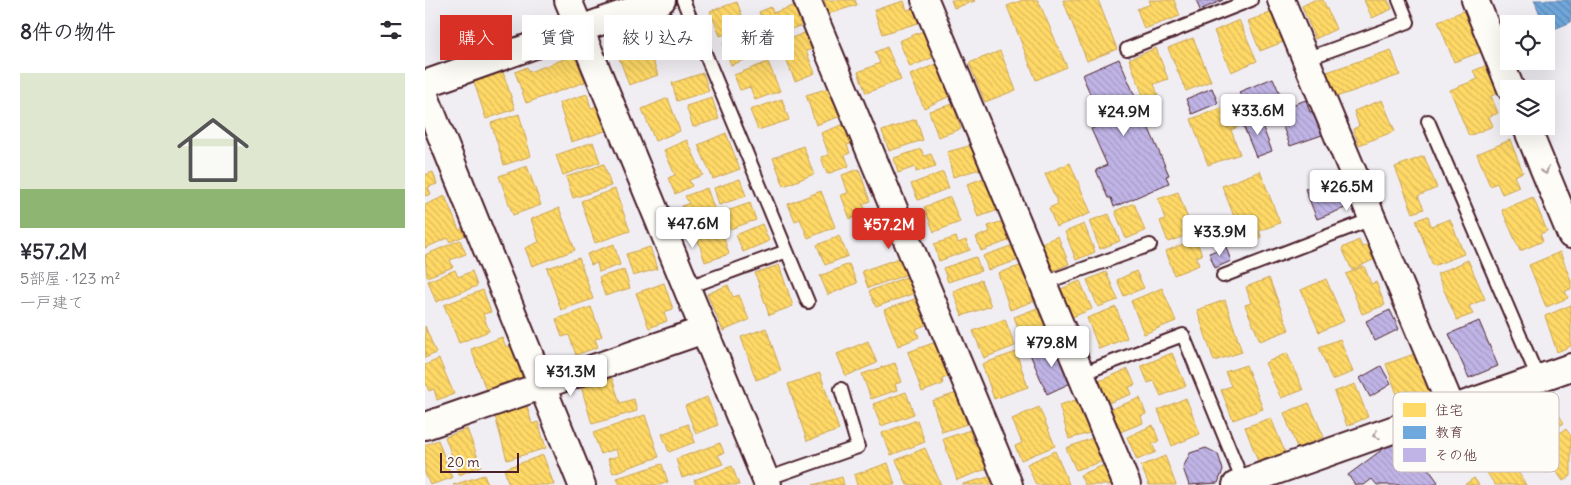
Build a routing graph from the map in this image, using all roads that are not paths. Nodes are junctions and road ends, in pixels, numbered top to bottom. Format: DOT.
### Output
graph roads {
  1 [pos="568,0"];
  2 [pos="662,0"];
  3 [pos="683,0"];
  4 [pos="807,0"];
  5 [pos="925,0"];
  6 [pos="1251,0"];
  7 [pos="1281,0"];
  8 [pos="1399,0"];
  9 [pos="1475,0"];
  10 [pos="574,15"];
  11 [pos="594,25"];
  12 [pos="1127,49"];
  13 [pos="522,50"];
  14 [pos="1306,59"];
  15 [pos="591,60"];
  16 [pos="1507,80"];
  17 [pos="425,84"];
  18 [pos="425,96"];
  19 [pos="1428,121"];
  20 [pos="1531,135"];
  21 [pos="1373,219"];
  22 [pos="1571,235"];
  23 [pos="1149,245"];
  24 [pos="787,251"];
  25 [pos="1223,276"];
  26 [pos="1044,283"];
  27 [pos="686,288"];
  28 [pos="808,302"];
  29 [pos="704,330"];
  30 [pos="1081,374"];
  31 [pos="1560,375"];
  32 [pos="543,386"];
  33 [pos="841,389"];
  34 [pos="1445,392"];
  35 [pos="1506,392"];
  36 [pos="425,426"];
  37 [pos="1393,430"];
  38 [pos="767,482"];
  39 [pos="1240,484"];
  40 [pos="582,485"];
  41 [pos="1009,485"];
  42 [pos="1127,485"];
  1 -- 10 [label="street"];
  2 -- 11 [label="street"];
  3 -- 24 [label="lane"];
  4 -- 41 [label="street"];
  5 -- 26 [label="street"];
  6 -- 12 [label="lane"];
  7 -- 14 [label="street"];
  8 -- 14 [label="lane"];
  9 -- 16 [label="street"];
  13 -- 17 [label="street"];
  14 -- 21 [label="street"];
  15 -- 27 [label="street"];
  18 -- 32 [label="street"];
  19 -- 31 [label="lane"];
  20 -- 22 [label="street, one-way"];
  21 -- 25 [label="lane"];
  21 -- 34 [label="street"];
  23 -- 26 [label="lane"];
  24 -- 27 [label="lane"];
  24 -- 28 [label="lane"];
  26 -- 30 [label="street"];
  27 -- 29 [label="street"];
  29 -- 32 [label="street"];
  29 -- 38 [label="street"];
  30 -- 39 [label="lane"];
  30 -- 42 [label="street"];
  31 -- 35 [label="street"];
  32 -- 36 [label="street"];
  32 -- 40 [label="street"];
  33 -- 38 [label="lane"];
  37 -- 39 [label="street, one-way"];
}
